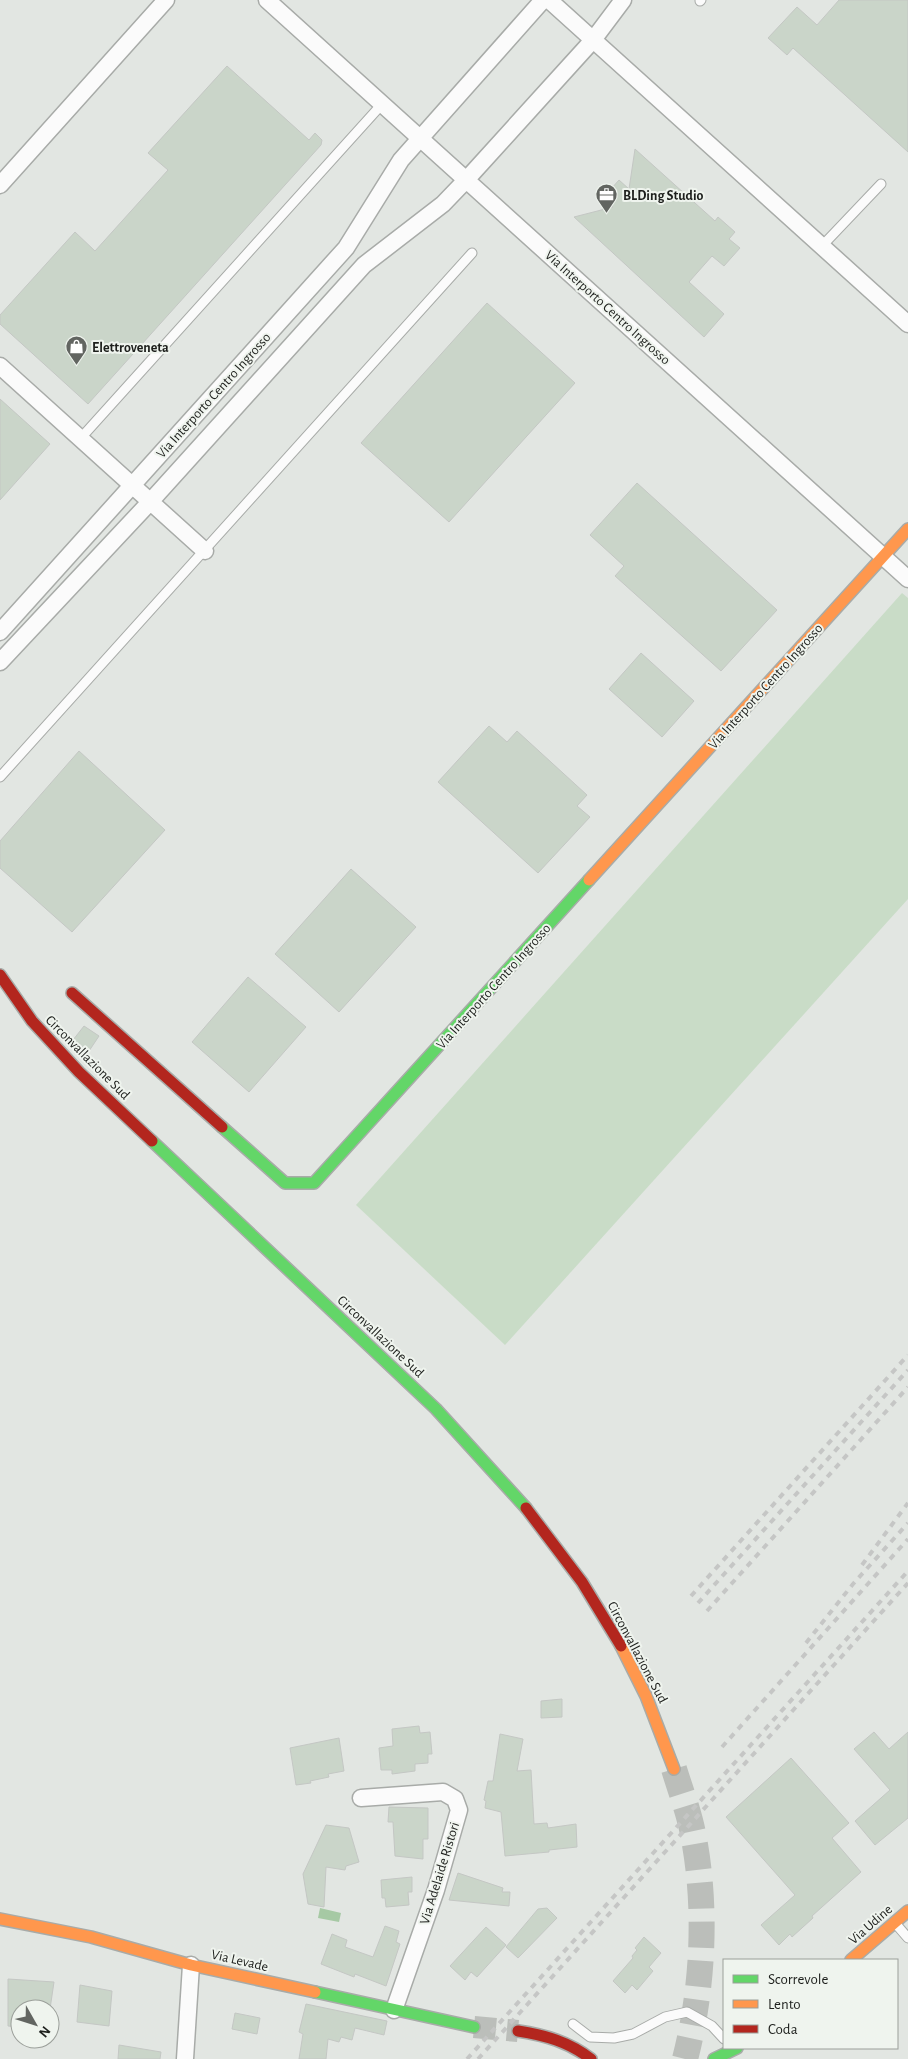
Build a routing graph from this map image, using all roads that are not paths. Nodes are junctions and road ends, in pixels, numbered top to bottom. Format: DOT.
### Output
graph roads {
  1 [pos="166,0"];
  2 [pos="267,0"];
  3 [pos="543,0"];
  4 [pos="549,0"];
  5 [pos="623,0"];
  6 [pos="593,40"];
  7 [pos="383,103"];
  8 [pos="420,137"];
  9 [pos="467,179"];
  10 [pos="881,184"];
  11 [pos="0,185"];
  12 [pos="822,246"];
  13 [pos="472,253"];
  14 [pos="908,324"];
  15 [pos="0,366"];
  16 [pos="80,439"];
  17 [pos="131,486"];
  18 [pos="150,502"];
  19 [pos="908,529"];
  20 [pos="205,550"];
  21 [pos="883,556"];
  22 [pos="908,579"];
  23 [pos="0,632"];
  24 [pos="0,662"];
  25 [pos="0,777"];
  26 [pos="0,975"];
  27 [pos="72,993"];
  28 [pos="674,1768"];
  29 [pos="361,1798"];
  30 [pos="908,1910"];
  31 [pos="0,1919"];
  32 [pos="894,1923"];
  33 [pos="908,1938"];
  34 [pos="852,1959"];
  35 [pos="192,1965"];
  36 [pos="394,2010"];
  37 [pos="572,2024"];
  38 [pos="474,2027"];
  39 [pos="518,2030"];
  40 [pos="723,2038"];
  41 [pos="735,2049"];
  42 [pos="750,2049"];
  43 [pos="185,2059"];
  44 [pos="591,2059"];
  45 [pos="714,2059"];
  46 [pos="738,2059"];
  1 -- 11 [label="street"];
  2 -- 7 [label="street, Via Interporto Centro Ingrosso"];
  3 -- 8 [label="street, Via Interporto Centro Ingrosso"];
  4 -- 6 [label="street"];
  5 -- 6 [label="street, Via Interporto Centro Ingrosso"];
  6 -- 9 [label="street, Via Interporto Centro Ingrosso"];
  6 -- 12 [label="street"];
  7 -- 8 [label="street, Via Interporto Centro Ingrosso"];
  7 -- 16 [label="lane"];
  8 -- 9 [label="street, Via Interporto Centro Ingrosso"];
  8 -- 17 [label="street, Via Interporto Centro Ingrosso"];
  9 -- 18 [label="street, Via Interporto Centro Ingrosso"];
  9 -- 21 [label="street, Via Interporto Centro Ingrosso"];
  10 -- 12 [label="lane"];
  12 -- 14 [label="street"];
  13 -- 20 [label="lane"];
  15 -- 16 [label="street"];
  16 -- 17 [label="street"];
  17 -- 18 [label="street"];
  17 -- 23 [label="street, Via Interporto Centro Ingrosso"];
  18 -- 20 [label="street"];
  18 -- 24 [label="street, Via Interporto Centro Ingrosso"];
  19 -- 21 [label="street, Via Interporto Centro Ingrosso"];
  20 -- 25 [label="lane"];
  21 -- 22 [label="street, Via Interporto Centro Ingrosso"];
  21 -- 27 [label="street, Via Interporto Centro Ingrosso"];
  26 -- 28 [label="street, Circonvallazione Sud"];
  29 -- 36 [label="street, Via Adelaide Ristori"];
  30 -- 32 [label="street, Via Udine"];
  31 -- 35 [label="street, Via Levade"];
  32 -- 33 [label="lane"];
  32 -- 34 [label="street, Via Udine"];
  35 -- 36 [label="street, Via Levade"];
  35 -- 43 [label="street"];
  36 -- 38 [label="street, Via Levade"];
  37 -- 40 [label="lane"];
  39 -- 44 [label="street"];
  41 -- 45 [label="street"];
  42 -- 46 [label="street"];
}
